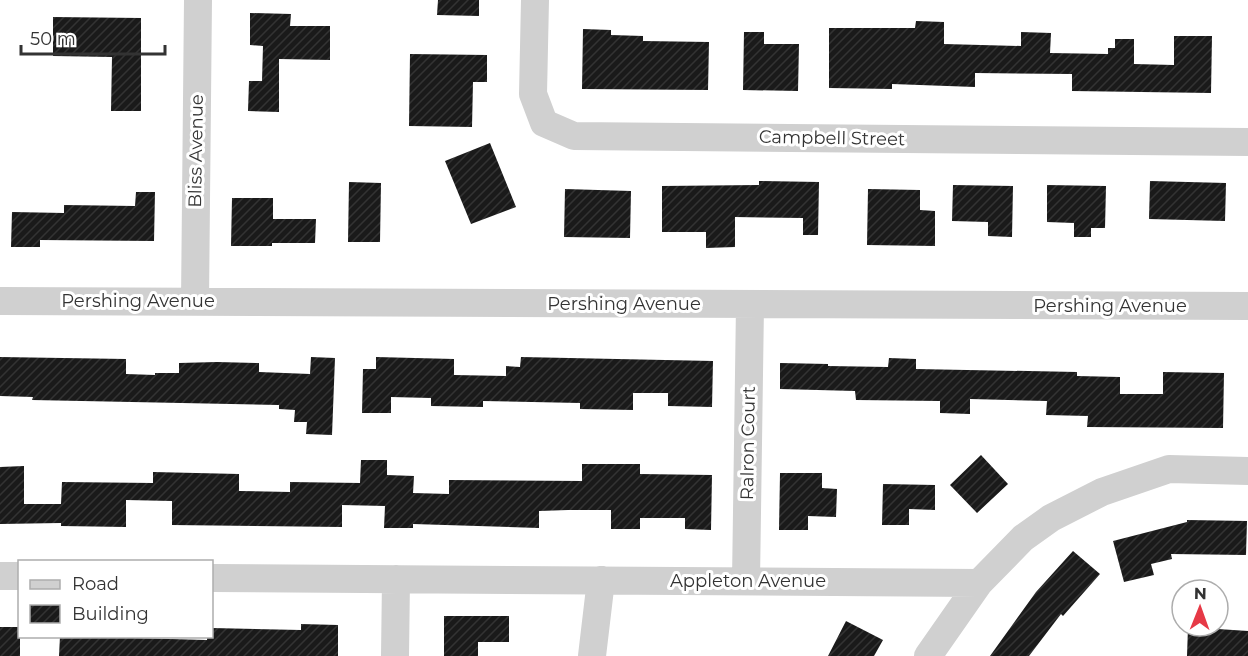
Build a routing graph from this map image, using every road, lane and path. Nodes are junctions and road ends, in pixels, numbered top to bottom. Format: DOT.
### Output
graph roads {
  1 [pos="198,0"];
  2 [pos="535,0"];
  3 [pos="1248,142"];
  4 [pos="0,301"];
  5 [pos="195,301"];
  6 [pos="750,305"];
  7 [pos="1248,306"];
  8 [pos="1248,471"];
  9 [pos="0,576"];
  10 [pos="18,576"];
  11 [pos="213,578"];
  12 [pos="396,579"];
  13 [pos="601,580"];
  14 [pos="746,582"];
  15 [pos="979,583"];
  16 [pos="395,656"];
  17 [pos="592,656"];
  18 [pos="927,656"];
  1 -- 5 [label="street, Bliss Avenue"];
  2 -- 3 [label="street, Campbell Street"];
  4 -- 5 [label="street, Pershing Avenue"];
  5 -- 6 [label="street, Pershing Avenue"];
  6 -- 7 [label="street, Pershing Avenue"];
  6 -- 14 [label="street, Ralron Court"];
  8 -- 15 [label="street"];
  9 -- 10 [label="street"];
  11 -- 12 [label="street, Appleton Avenue"];
  12 -- 13 [label="street, Appleton Avenue"];
  12 -- 16 [label="street"];
  13 -- 14 [label="street, Appleton Avenue"];
  13 -- 17 [label="street"];
  14 -- 15 [label="street, Appleton Avenue"];
  15 -- 18 [label="street"];
}
